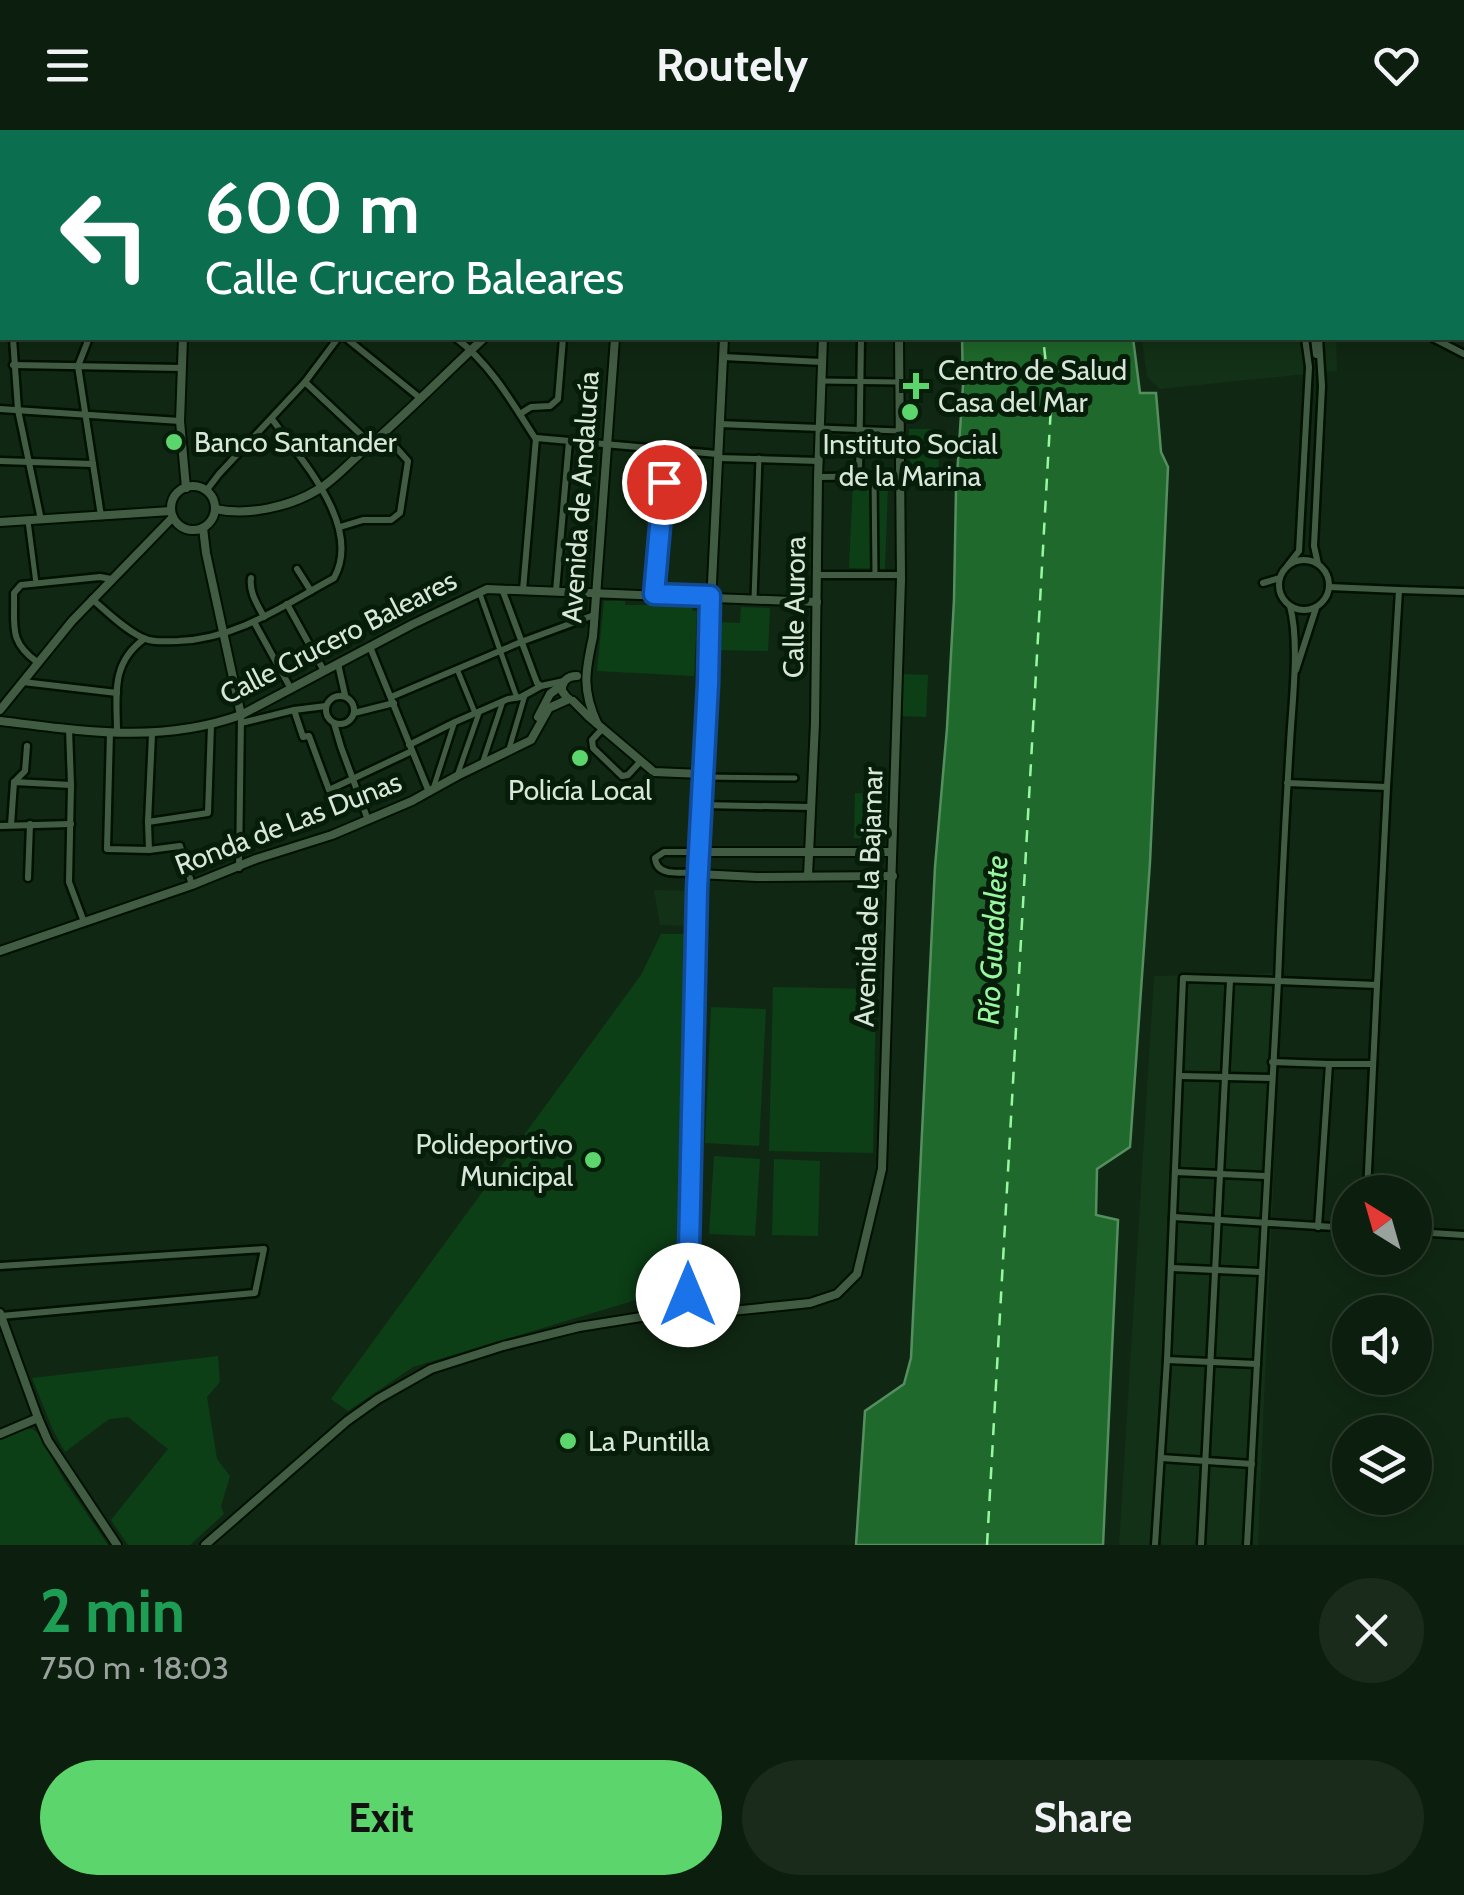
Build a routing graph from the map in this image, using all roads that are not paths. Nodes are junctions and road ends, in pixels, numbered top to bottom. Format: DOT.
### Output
graph roads {
  1 [pos="13,340"];
  2 [pos="88,340"];
  3 [pos="183,340"];
  4 [pos="336,340"];
  5 [pos="348,340"];
  6 [pos="459,340"];
  7 [pos="482,340"];
  8 [pos="563,340"];
  9 [pos="614,340"];
  10 [pos="724,340"];
  11 [pos="823,340"];
  12 [pos="861,340"];
  13 [pos="900,340"];
  14 [pos="1306,340"];
  15 [pos="1316,340"];
  16 [pos="1438,340"];
  17 [pos="472,350"];
  18 [pos="1464,354"];
  19 [pos="723,357"];
  20 [pos="822,362"];
  21 [pos="13,364"];
  22 [pos="78,366"];
  23 [pos="182,368"];
  24 [pos="822,381"];
  25 [pos="305,382"];
  26 [pos="860,382"];
  27 [pos="899,382"];
  28 [pos="420,398"];
  29 [pos="0,408"];
  30 [pos="18,410"];
  31 [pos="86,414"];
  32 [pos="520,414"];
  33 [pos="272,420"];
  34 [pos="180,421"];
  35 [pos="719,424"];
  36 [pos="820,428"];
  37 [pos="860,430"];
  38 [pos="899,431"];
  39 [pos="383,433"];
  40 [pos="536,438"];
  41 [pos="569,441"];
  42 [pos="372,444"];
  43 [pos="606,444"];
  44 [pos="666,450"];
  45 [pos="717,456"];
  46 [pos="759,458"];
  47 [pos="819,460"];
  48 [pos="0,461"];
  49 [pos="30,462"];
  50 [pos="93,464"];
  51 [pos="874,476"];
  52 [pos="899,476"];
  53 [pos="818,477"];
  54 [pos="859,477"];
  55 [pos="186,488"];
  56 [pos="321,488"];
  57 [pos="206,491"];
  58 [pos="215,509"];
  59 [pos="172,514"];
  60 [pos="101,516"];
  61 [pos="28,520"];
  62 [pos="41,520"];
  63 [pos="0,522"];
  64 [pos="203,528"];
  65 [pos="340,528"];
  66 [pos="1318,564"];
  67 [pos="1288,566"];
  68 [pos="297,569"];
  69 [pos="817,575"];
  70 [pos="875,575"];
  71 [pos="900,575"];
  72 [pos="252,578"];
  73 [pos="1280,578"];
  74 [pos="111,579"];
  75 [pos="36,583"];
  76 [pos="1329,587"];
  77 [pos="502,590"];
  78 [pos="522,590"];
  79 [pos="556,590"];
  80 [pos="1280,590"];
  81 [pos="1399,590"];
  82 [pos="311,591"];
  83 [pos="479,591"];
  84 [pos="595,592"];
  85 [pos="1464,592"];
  86 [pos="654,594"];
  87 [pos="710,596"];
  88 [pos="754,598"];
  89 [pos="92,599"];
  90 [pos="817,602"];
  91 [pos="287,604"];
  92 [pos="1290,606"];
  93 [pos="1316,608"];
  94 [pos="594,615"];
  95 [pos="264,617"];
  96 [pos="254,622"];
  97 [pos="224,635"];
  98 [pos="144,639"];
  99 [pos="522,642"];
  100 [pos="370,648"];
  101 [pos="588,658"];
  102 [pos="37,662"];
  103 [pos="338,664"];
  104 [pos="457,669"];
  105 [pos="324,671"];
  106 [pos="577,676"];
  107 [pos="1293,681"];
  108 [pos="22,682"];
  109 [pos="564,682"];
  110 [pos="541,686"];
  111 [pos="291,689"];
  112 [pos="585,689"];
  113 [pos="118,693"];
  114 [pos="345,696"];
  115 [pos="521,696"];
  116 [pos="392,700"];
  117 [pos="571,700"];
  118 [pos="503,701"];
  119 [pos="326,706"];
  120 [pos="0,710"];
  121 [pos="294,710"];
  122 [pos="477,712"];
  123 [pos="354,713"];
  124 [pos="241,719"];
  125 [pos="0,722"];
  126 [pos="455,722"];
  127 [pos="334,723"];
  128 [pos="211,725"];
  129 [pos="600,726"];
  130 [pos="69,729"];
  131 [pos="114,733"];
  132 [pos="152,734"];
  133 [pos="532,740"];
  134 [pos="27,746"];
  135 [pos="410,748"];
  136 [pos="508,752"];
  137 [pos="640,762"];
  138 [pos="482,764"];
  139 [pos="702,775"];
  140 [pos="457,776"];
  141 [pos="794,778"];
  142 [pos="353,780"];
  143 [pos="14,782"];
  144 [pos="1287,783"];
  145 [pos="71,785"];
  146 [pos="1386,787"];
  147 [pos="431,790"];
  148 [pos="701,805"];
  149 [pos="810,807"];
  150 [pos="368,820"];
  151 [pos="148,822"];
  152 [pos="11,824"];
  153 [pos="30,824"];
  154 [pos="70,824"];
  155 [pos="0,826"];
  156 [pos="149,850"];
  157 [pos="699,852"];
  158 [pos="892,852"];
  159 [pos="809,853"];
  160 [pos="239,868"];
  161 [pos="698,873"];
  162 [pos="808,876"];
  163 [pos="892,876"];
  164 [pos="28,878"];
  165 [pos="192,885"];
  166 [pos="84,922"];
  167 [pos="0,951"];
  168 [pos="1230,980"];
  169 [pos="1278,982"];
  170 [pos="1378,986"];
  171 [pos="1272,1062"];
  172 [pos="1329,1064"];
  173 [pos="1374,1064"];
  174 [pos="1180,1076"];
  175 [pos="1225,1077"];
  176 [pos="1271,1078"];
  177 [pos="1176,1172"];
  178 [pos="1220,1174"];
  179 [pos="1368,1175"];
  180 [pos="1266,1176"];
  181 [pos="1174,1216"];
  182 [pos="1218,1220"];
  183 [pos="1263,1223"];
  184 [pos="1318,1227"];
  185 [pos="1332,1227"];
  186 [pos="1432,1233"];
  187 [pos="1464,1236"];
  188 [pos="0,1266"];
  189 [pos="1171,1268"];
  190 [pos="1215,1270"];
  191 [pos="1261,1272"];
  192 [pos="688,1295"];
  193 [pos="1,1315"];
  194 [pos="1167,1360"];
  195 [pos="1210,1362"];
  196 [pos="1256,1364"];
  197 [pos="38,1418"];
  198 [pos="0,1434"];
  199 [pos="1161,1458"];
  200 [pos="1206,1461"];
  201 [pos="1252,1464"];
  202 [pos="117,1545"];
  203 [pos="205,1545"];
  204 [pos="1155,1545"];
  205 [pos="1201,1545"];
  206 [pos="1247,1545"];
  1 -- 21 [label="street"];
  2 -- 22 [label="street"];
  3 -- 23 [label="street"];
  4 -- 25 [label="street"];
  5 -- 28 [label="street"];
  6 -- 17 [label="street"];
  7 -- 17 [label="street"];
  8 -- 32 [label="street"];
  9 -- 43 [label="street, Avenida de Andalucía"];
  10 -- 19 [label="street"];
  11 -- 20 [label="street, Calle Aurora"];
  12 -- 26 [label="street"];
  13 -- 27 [label="street, Avenida de la Bajamar"];
  14 -- 67 [label="street"];
  15 -- 66 [label="street"];
  16 -- 18 [label="street"];
  17 -- 28 [label="street"];
  17 -- 32 [label="street"];
  19 -- 20 [label="street"];
  19 -- 35 [label="street"];
  20 -- 24 [label="street, Calle Aurora"];
  21 -- 22 [label="street"];
  21 -- 30 [label="street"];
  22 -- 23 [label="street"];
  22 -- 31 [label="street"];
  23 -- 34 [label="street"];
  24 -- 26 [label="street"];
  24 -- 36 [label="street, Calle Aurora"];
  25 -- 33 [label="street"];
  25 -- 42 [label="street"];
  26 -- 27 [label="street"];
  26 -- 37 [label="street"];
  27 -- 38 [label="street, Avenida de la Bajamar"];
  28 -- 39 [label="street"];
  29 -- 30 [label="street"];
  30 -- 31 [label="street"];
  30 -- 49 [label="street"];
  31 -- 34 [label="street"];
  31 -- 50 [label="street"];
  32 -- 40 [label="street"];
  33 -- 56 [label="street"];
  33 -- 57 [label="street"];
  34 -- 55 [label="street"];
  35 -- 36 [label="street"];
  35 -- 45 [label="street"];
  36 -- 37 [label="street"];
  36 -- 47 [label="street, Calle Aurora"];
  37 -- 38 [label="street"];
  37 -- 54 [label="street"];
  38 -- 52 [label="street, Avenida de la Bajamar"];
  39 -- 42 [label="street"];
  39 -- 65 [label="street"];
  40 -- 41 [label="street"];
  40 -- 78 [label="street"];
  41 -- 43 [label="street"];
  41 -- 79 [label="street"];
  42 -- 56 [label="street"];
  43 -- 44 [label="street"];
  43 -- 84 [label="street, Avenida de Andalucía"];
  44 -- 45 [label="street"];
  44 -- 86 [label="street"];
  45 -- 46 [label="street"];
  45 -- 87 [label="street"];
  46 -- 47 [label="street"];
  46 -- 88 [label="street"];
  47 -- 53 [label="street, Calle Aurora"];
  48 -- 49 [label="street"];
  49 -- 50 [label="street"];
  49 -- 62 [label="street"];
  50 -- 60 [label="street"];
  51 -- 52 [label="street"];
  51 -- 54 [label="street"];
  51 -- 70 [label="street"];
  52 -- 71 [label="street, Avenida de la Bajamar"];
  53 -- 54 [label="street"];
  53 -- 69 [label="street, Calle Aurora"];
  55 -- 57 [label="street"];
  55 -- 59 [label="street"];
  56 -- 58 [label="street"];
  56 -- 65 [label="street"];
  57 -- 58 [label="street"];
  58 -- 64 [label="street"];
  59 -- 60 [label="street"];
  59 -- 64 [label="street"];
  59 -- 74 [label="street"];
  60 -- 62 [label="street"];
  61 -- 62 [label="street"];
  61 -- 63 [label="street"];
  61 -- 75 [label="street"];
  64 -- 97 [label="street"];
  65 -- 82 [label="street"];
  66 -- 67 [label="street"];
  66 -- 76 [label="street"];
  67 -- 73 [label="street"];
  68 -- 82 [label="street"];
  69 -- 70 [label="street"];
  69 -- 90 [label="street, Calle Aurora"];
  70 -- 71 [label="street"];
  71 -- 158 [label="street, Avenida de la Bajamar"];
  72 -- 95 [label="street"];
  73 -- 80 [label="street"];
  73 -- 80 [label="street"];
  74 -- 75 [label="street"];
  74 -- 89 [label="street"];
  75 -- 102 [label="street"];
  76 -- 81 [label="street"];
  76 -- 93 [label="street"];
  77 -- 78 [label="street, Calle Crucero Baleares"];
  77 -- 83 [label="street, Calle Crucero Baleares"];
  77 -- 99 [label="street"];
  78 -- 79 [label="street, Calle Crucero Baleares"];
  79 -- 84 [label="street, Calle Crucero Baleares"];
  80 -- 92 [label="street"];
  81 -- 85 [label="street"];
  81 -- 146 [label="street"];
  82 -- 91 [label="street"];
  83 -- 100 [label="street, Calle Crucero Baleares"];
  83 -- 115 [label="street"];
  84 -- 86 [label="street, Calle Crucero Baleares"];
  84 -- 94 [label="street, Avenida de Andalucía"];
  86 -- 87 [label="street, Calle Crucero Baleares"];
  87 -- 88 [label="street, Calle Crucero Baleares"];
  87 -- 139 [label="street"];
  88 -- 90 [label="street, Calle Crucero Baleares"];
  89 -- 98 [label="street"];
  89 -- 102 [label="street"];
  90 -- 149 [label="street, Calle Aurora"];
  91 -- 95 [label="street"];
  91 -- 105 [label="street"];
  92 -- 93 [label="street"];
  92 -- 107 [label="street"];
  93 -- 107 [label="street"];
  94 -- 99 [label="street"];
  94 -- 101 [label="street, Avenida de Andalucía"];
  95 -- 96 [label="street"];
  96 -- 97 [label="street"];
  96 -- 111 [label="street"];
  97 -- 98 [label="street"];
  97 -- 124 [label="street"];
  98 -- 113 [label="street"];
  99 -- 104 [label="street"];
  99 -- 110 [label="street"];
  100 -- 103 [label="street, Calle Crucero Baleares"];
  100 -- 116 [label="street"];
  101 -- 106 [label="street, Avenida de Andalucía"];
  101 -- 112 [label="street, Avenida de Andalucía"];
  102 -- 108 [label="street"];
  103 -- 105 [label="street, Calle Crucero Baleares"];
  103 -- 114 [label="street"];
  104 -- 116 [label="street"];
  104 -- 122 [label="street"];
  105 -- 111 [label="street, Calle Crucero Baleares"];
  106 -- 109 [label="street"];
  106 -- 112 [label="street"];
  107 -- 144 [label="street"];
  108 -- 113 [label="street"];
  108 -- 120 [label="street"];
  109 -- 110 [label="street"];
  109 -- 117 [label="street"];
  109 -- 133 [label="street"];
  110 -- 115 [label="street"];
  111 -- 124 [label="street, Calle Crucero Baleares"];
  112 -- 117 [label="street"];
  112 -- 129 [label="street"];
  113 -- 131 [label="street"];
  114 -- 119 [label="street"];
  114 -- 123 [label="street"];
  115 -- 118 [label="street"];
  115 -- 136 [label="street"];
  116 -- 123 [label="street"];
  116 -- 135 [label="street"];
  117 -- 129 [label="street"];
  117 -- 133 [label="street, Ronda de Las Dunas"];
  118 -- 122 [label="street"];
  118 -- 138 [label="street"];
  119 -- 121 [label="street"];
  119 -- 127 [label="street"];
  121 -- 124 [label="street"];
  121 -- 142 [label="street"];
  122 -- 126 [label="street"];
  122 -- 140 [label="street"];
  123 -- 127 [label="street"];
  124 -- 128 [label="street, Calle Crucero Baleares"];
  124 -- 160 [label="street"];
  125 -- 130 [label="street, Calle Crucero Baleares"];
  126 -- 135 [label="street"];
  126 -- 147 [label="street"];
  127 -- 142 [label="street"];
  128 -- 132 [label="street, Calle Crucero Baleares"];
  128 -- 151 [label="street"];
  129 -- 137 [label="street"];
  129 -- 137 [label="street"];
  130 -- 131 [label="street, Calle Crucero Baleares"];
  130 -- 145 [label="street"];
  131 -- 132 [label="street, Calle Crucero Baleares"];
  131 -- 156 [label="street"];
  132 -- 151 [label="street"];
  133 -- 136 [label="street, Ronda de Las Dunas"];
  134 -- 143 [label="street"];
  135 -- 142 [label="street"];
  135 -- 147 [label="street"];
  136 -- 138 [label="street, Ronda de Las Dunas"];
  137 -- 139 [label="street"];
  138 -- 140 [label="street, Ronda de Las Dunas"];
  139 -- 141 [label="street"];
  139 -- 148 [label="street"];
  140 -- 147 [label="street, Ronda de Las Dunas"];
  142 -- 150 [label="street"];
  143 -- 145 [label="street"];
  143 -- 152 [label="street"];
  144 -- 146 [label="street"];
  144 -- 169 [label="street"];
  145 -- 154 [label="street"];
  146 -- 170 [label="street"];
  147 -- 150 [label="street, Ronda de Las Dunas"];
  148 -- 149 [label="street"];
  148 -- 157 [label="street"];
  149 -- 159 [label="street, Calle Aurora"];
  150 -- 160 [label="street, Ronda de Las Dunas"];
  151 -- 156 [label="street"];
  152 -- 153 [label="street"];
  152 -- 155 [label="street"];
  153 -- 154 [label="street"];
  153 -- 164 [label="street"];
  154 -- 166 [label="street"];
  156 -- 165 [label="street"];
  157 -- 159 [label="street"];
  157 -- 161 [label="street"];
  157 -- 161 [label="street"];
  158 -- 159 [label="street"];
  158 -- 163 [label="street, Avenida de la Bajamar"];
  159 -- 162 [label="street, Calle Aurora"];
  160 -- 165 [label="street, Ronda de Las Dunas"];
  161 -- 162 [label="street"];
  161 -- 192 [label="street"];
  162 -- 163 [label="street"];
  163 -- 192 [label="street, Avenida de la Bajamar"];
  165 -- 166 [label="street, Ronda de Las Dunas"];
  166 -- 167 [label="street, Ronda de Las Dunas"];
  168 -- 169 [label="street"];
  168 -- 174 [label="street"];
  168 -- 175 [label="street"];
  169 -- 170 [label="street"];
  169 -- 171 [label="street"];
  170 -- 173 [label="street"];
  171 -- 172 [label="street"];
  171 -- 176 [label="street"];
  172 -- 173 [label="street"];
  172 -- 184 [label="street"];
  173 -- 179 [label="street"];
  174 -- 175 [label="street"];
  174 -- 177 [label="street"];
  175 -- 176 [label="street"];
  175 -- 178 [label="street"];
  176 -- 180 [label="street"];
  177 -- 178 [label="street"];
  177 -- 181 [label="street"];
  178 -- 180 [label="street"];
  178 -- 182 [label="street"];
  180 -- 183 [label="street"];
  181 -- 182 [label="street"];
  181 -- 189 [label="street"];
  182 -- 183 [label="street"];
  182 -- 190 [label="street"];
  183 -- 184 [label="street"];
  183 -- 191 [label="street"];
  184 -- 185 [label="street"];
  186 -- 187 [label="street"];
  188 -- 193 [label="street"];
  189 -- 190 [label="street"];
  189 -- 194 [label="street"];
  190 -- 191 [label="street"];
  190 -- 195 [label="street"];
  191 -- 196 [label="street"];
  192 -- 203 [label="street"];
  193 -- 197 [label="street"];
  194 -- 195 [label="street"];
  194 -- 199 [label="street"];
  195 -- 196 [label="street"];
  195 -- 200 [label="street"];
  196 -- 201 [label="street"];
  197 -- 198 [label="street"];
  197 -- 202 [label="street"];
  199 -- 200 [label="street"];
  199 -- 204 [label="street"];
  200 -- 201 [label="street"];
  200 -- 205 [label="street"];
  201 -- 206 [label="street"];
}
